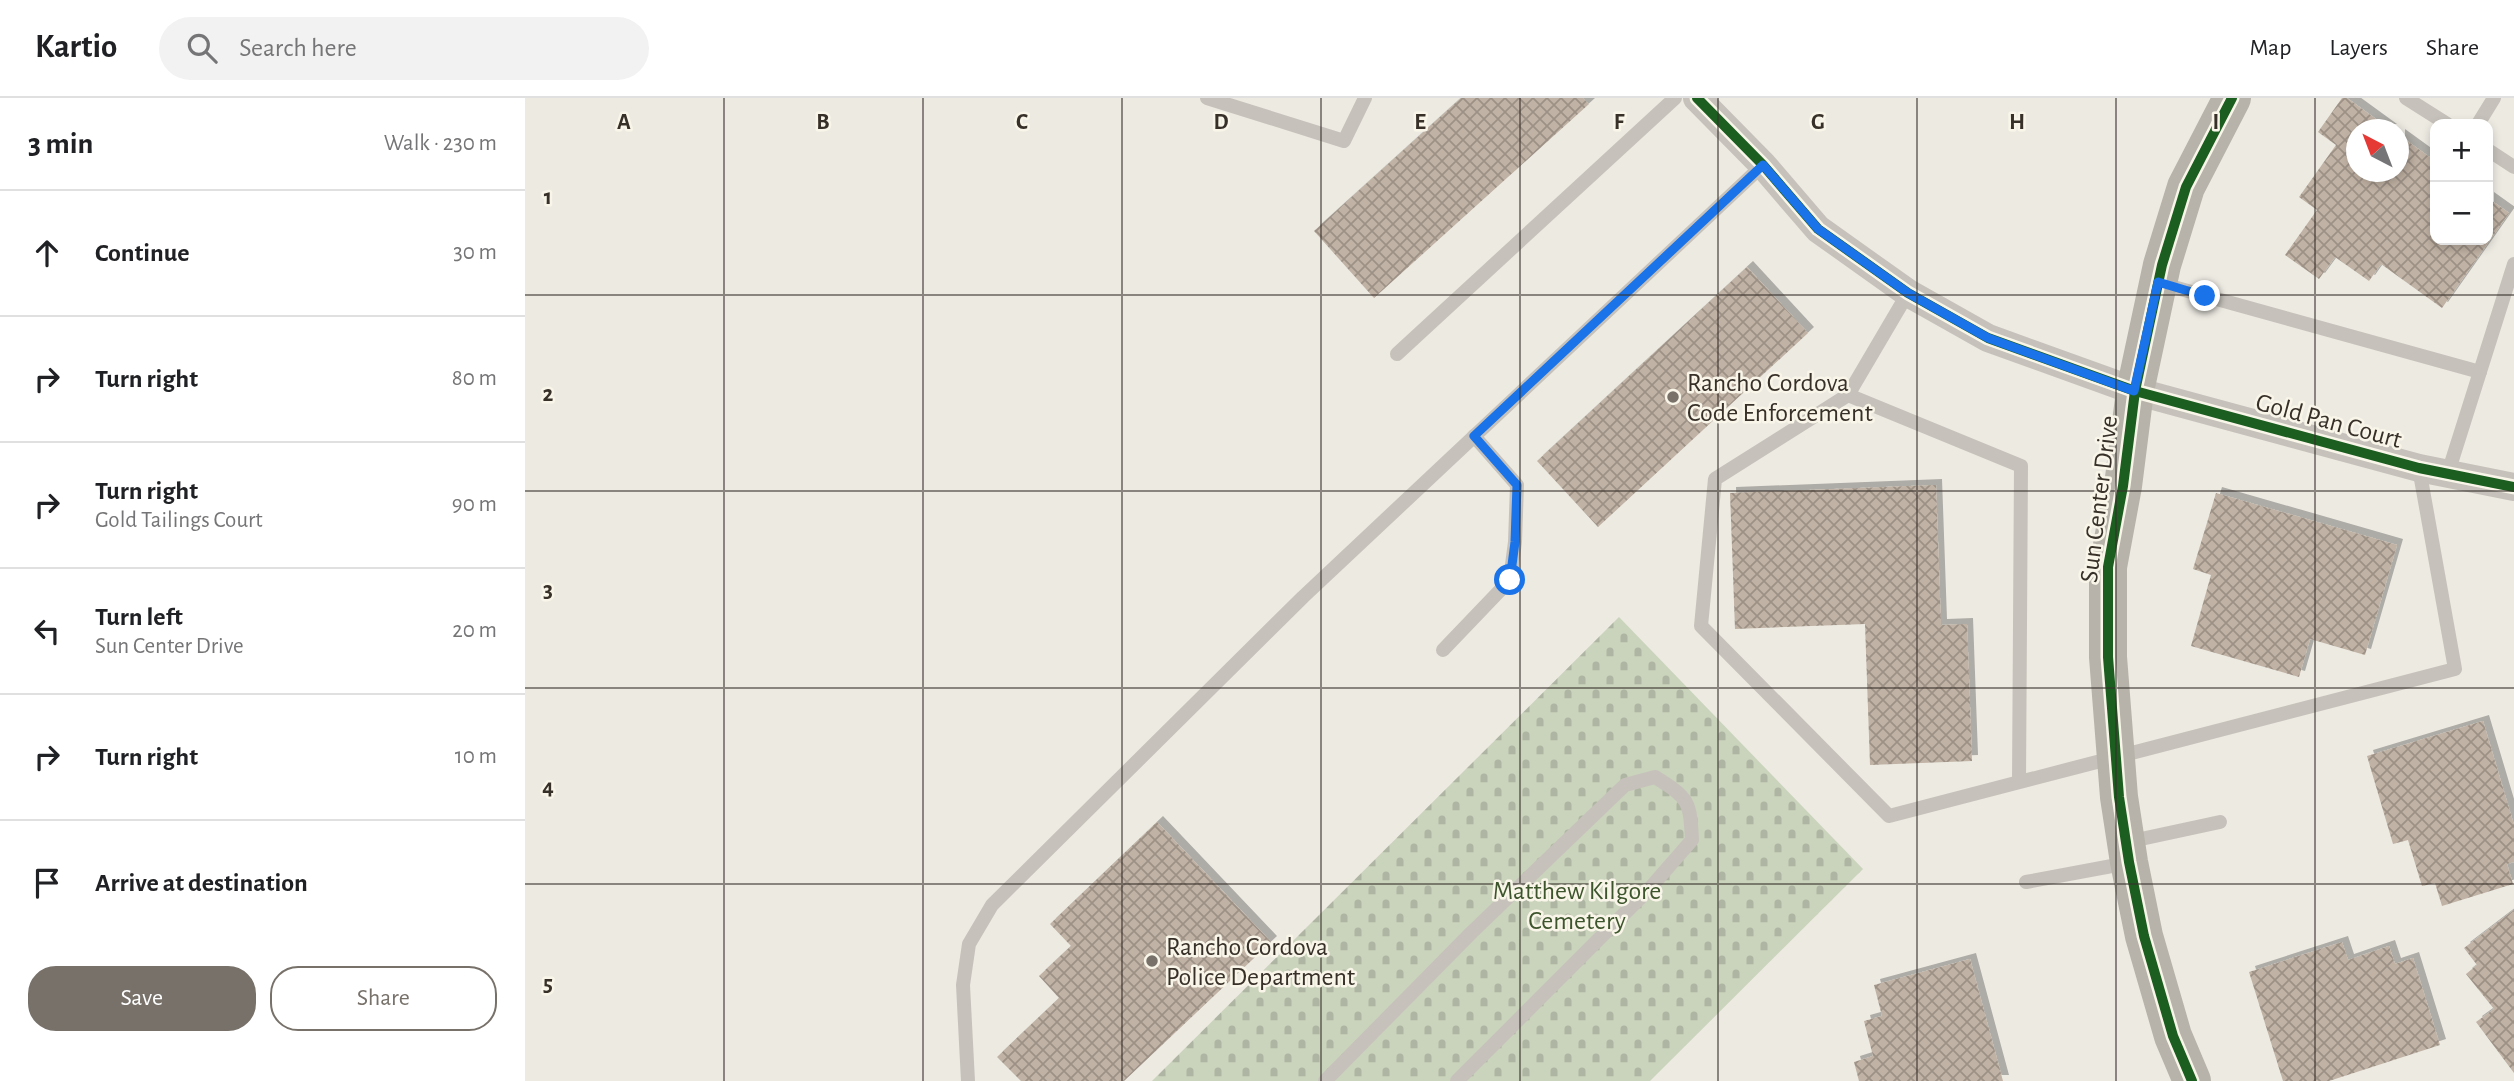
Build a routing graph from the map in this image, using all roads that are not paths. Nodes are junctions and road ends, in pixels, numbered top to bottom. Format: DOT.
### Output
graph roads {
  1 [pos="1207,98"];
  2 [pos="1365,98"];
  3 [pos="1675,98"];
  4 [pos="1697,98"];
  5 [pos="2232,98"];
  6 [pos="2406,98"];
  7 [pos="2494,98"];
  8 [pos="2439,119"];
  9 [pos="2481,119"];
  10 [pos="2493,153"];
  11 [pos="1763,165"];
  12 [pos="2514,167"];
  13 [pos="2514,264"];
  14 [pos="2158,282"];
  15 [pos="1908,293"];
  16 [pos="1398,354"];
  17 [pos="2480,372"];
  18 [pos="2134,391"];
  19 [pos="1848,395"];
  20 [pos="1474,436"];
  21 [pos="2419,468"];
  22 [pos="2448,473"];
  23 [pos="2514,487"];
  24 [pos="1443,650"];
  25 [pos="2116,755"];
  26 [pos="2019,781"];
  27 [pos="2220,822"];
  28 [pos="2127,852"];
  29 [pos="2026,882"];
  30 [pos="968,1081"];
  31 [pos="1325,1081"];
  32 [pos="1457,1081"];
  33 [pos="2192,1081"];
  1 -- 2 [label="lane"];
  3 -- 16 [label="lane"];
  4 -- 11 [label="street, Gold Pan Court"];
  5 -- 14 [label="street, Sun Center Drive"];
  6 -- 8 [label="lane"];
  7 -- 9 [label="lane"];
  10 -- 12 [label="lane"];
  11 -- 15 [label="street, Gold Pan Court"];
  11 -- 20 [label="lane"];
  13 -- 17 [label="lane"];
  14 -- 17 [label="lane"];
  14 -- 18 [label="street, Sun Center Drive"];
  15 -- 18 [label="street, Gold Pan Court"];
  15 -- 19 [label="lane"];
  17 -- 22 [label="lane"];
  18 -- 21 [label="street, Gold Pan Court"];
  18 -- 25 [label="street, Sun Center Drive"];
  19 -- 26 [label="lane"];
  19 -- 26 [label="lane"];
  20 -- 24 [label="lane"];
  20 -- 30 [label="lane"];
  21 -- 22 [label="street, Gold Pan Court"];
  21 -- 25 [label="lane"];
  22 -- 23 [label="street, Gold Pan Court"];
  25 -- 26 [label="lane"];
  25 -- 28 [label="street, Sun Center Drive"];
  27 -- 28 [label="lane"];
  28 -- 29 [label="lane"];
  28 -- 33 [label="street, Sun Center Drive"];
  31 -- 32 [label="lane"];
}
